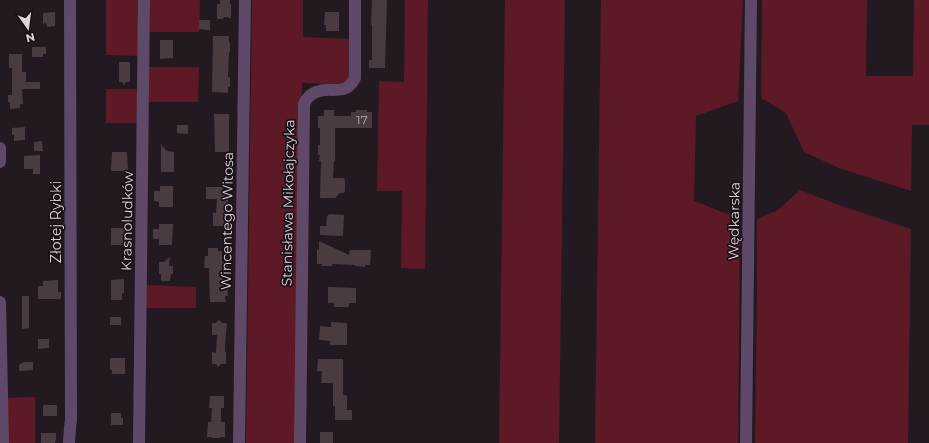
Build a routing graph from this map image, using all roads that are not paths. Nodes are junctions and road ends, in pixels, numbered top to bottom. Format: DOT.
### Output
graph roads {
  1 [pos="70,0"];
  2 [pos="144,0"];
  3 [pos="245,0"];
  4 [pos="355,0"];
  5 [pos="751,0"];
  6 [pos="0,148"];
  7 [pos="0,162"];
  8 [pos="0,302"];
  9 [pos="0,306"];
  10 [pos="3,443"];
  11 [pos="69,443"];
  12 [pos="139,443"];
  13 [pos="239,443"];
  14 [pos="300,443"];
  15 [pos="746,443"];
  1 -- 11 [label="street, Złotej Rybki"];
  2 -- 12 [label="street, Krasnoludków"];
  3 -- 13 [label="street, Wincentego Witosa"];
  4 -- 14 [label="street, Stanisława Mikołajczyka"];
  5 -- 15 [label="street, Wędkarska"];
  6 -- 7 [label="street"];
  8 -- 9 [label="street"];
  9 -- 10 [label="street"];
}
